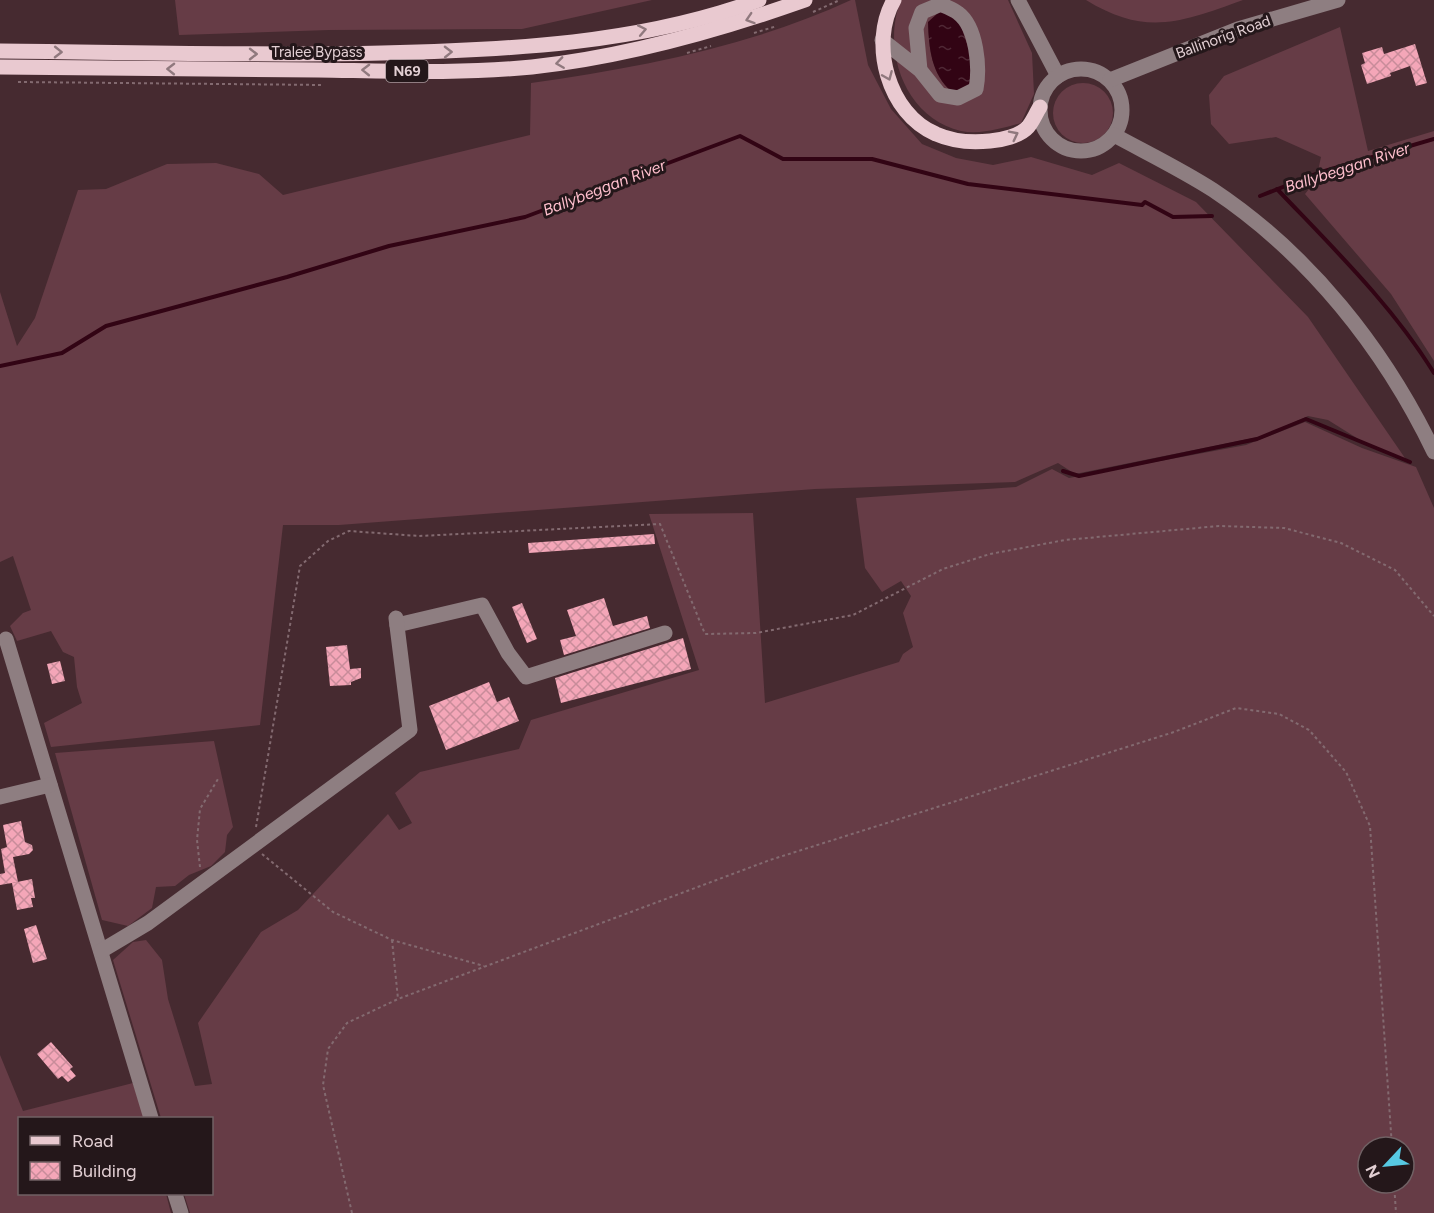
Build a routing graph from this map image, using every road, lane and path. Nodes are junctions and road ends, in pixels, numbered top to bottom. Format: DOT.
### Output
graph roads {
  1 [pos="759,0"];
  2 [pos="805,0"];
  3 [pos="894,0"];
  4 [pos="1018,0"];
  5 [pos="1338,0"];
  6 [pos="882,40"];
  7 [pos="0,51"];
  8 [pos="0,67"];
  9 [pos="920,70"];
  10 [pos="1058,76"];
  11 [pos="1110,80"];
  12 [pos="1040,107"];
  13 [pos="1114,135"];
  14 [pos="1434,452"];
  15 [pos="1434,616"];
  16 [pos="665,633"];
  17 [pos="6,639"];
  18 [pos="218,779"];
  19 [pos="50,785"];
  20 [pos="0,797"];
  21 [pos="252,847"];
  22 [pos="201,884"];
  23 [pos="392,940"];
  24 [pos="101,951"];
  25 [pos="484,966"];
  26 [pos="398,999"];
  27 [pos="150,1117"];
  28 [pos="1391,1135"];
  29 [pos="175,1195"];
  30 [pos="1395,1195"];
  31 [pos="181,1213"];
  32 [pos="352,1213"];
  33 [pos="1396,1213"];
  7 -- 1 [label="main road, Tralee Bypass / N69, one-way"];
  2 -- 8 [label="main road, Tralee Bypass / N69, one-way"];
  3 -- 6 [label="main road"];
  4 -- 10 [label="street"];
  5 -- 11 [label="street, Ballinorig Road"];
  6 -- 9 [label="street"];
  6 -- 12 [label="main road, one-way"];
  9 -- 9 [label="street"];
  10 -- 11 [label="street"];
  10 -- 12 [label="street"];
  11 -- 13 [label="street"];
  12 -- 13 [label="street"];
  13 -- 14 [label="street"];
  15 -- 21 [label="path"];
  16 -- 21 [label="street"];
  17 -- 19 [label="street"];
  18 -- 22 [label="path"];
  19 -- 20 [label="street"];
  19 -- 24 [label="street"];
  21 -- 22 [label="street"];
  21 -- 23 [label="path"];
  22 -- 24 [label="street"];
  23 -- 25 [label="path"];
  23 -- 26 [label="path"];
  24 -- 27 [label="street"];
  25 -- 26 [label="path"];
  25 -- 28 [label="path"];
  26 -- 32 [label="path"];
  29 -- 31 [label="street"];
  30 -- 33 [label="path"];
}
